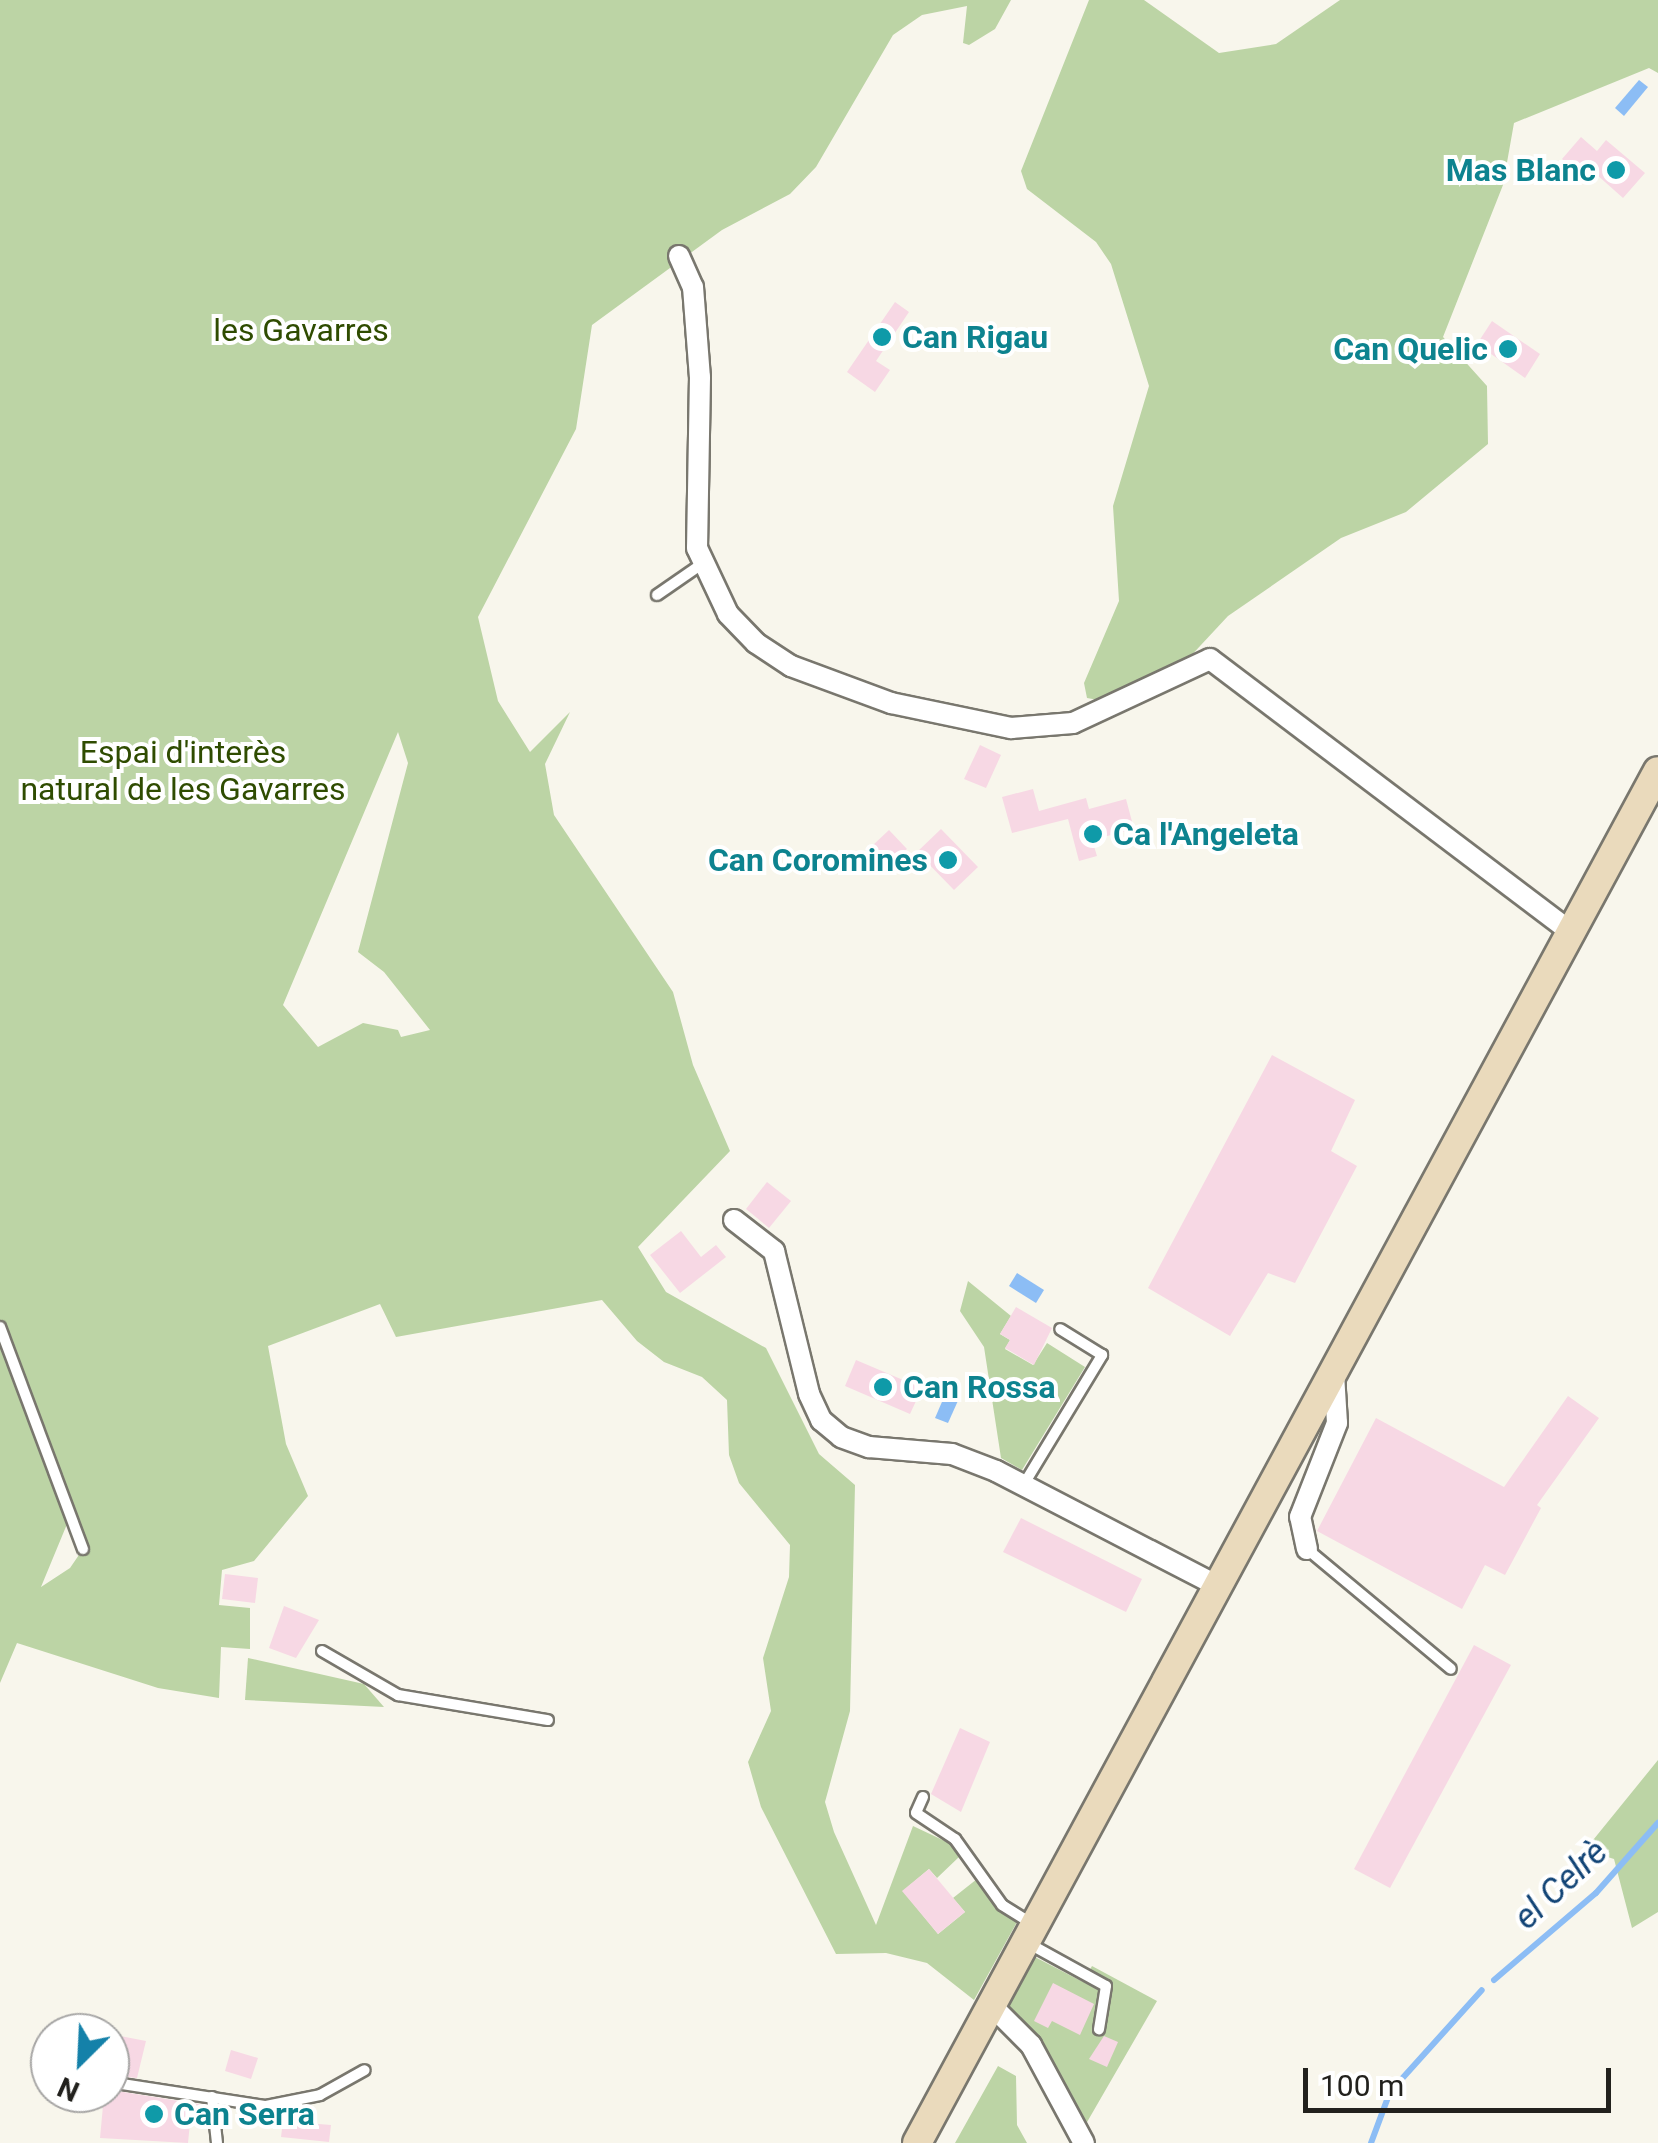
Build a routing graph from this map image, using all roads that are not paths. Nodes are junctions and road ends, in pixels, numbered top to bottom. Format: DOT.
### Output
graph roads {
  1 [pos="680,256"];
  2 [pos="702,564"];
  3 [pos="657,595"];
  4 [pos="1658,772"];
  5 [pos="1571,932"];
  6 [pos="734,1220"];
  7 [pos="0,1328"];
  8 [pos="1060,1329"];
  9 [pos="1334,1372"];
  10 [pos="1024,1484"];
  11 [pos="83,1548"];
  12 [pos="1308,1548"];
  13 [pos="1216,1586"];
  14 [pos="322,1651"];
  15 [pos="1451,1669"];
  16 [pos="548,1720"];
  17 [pos="923,1797"];
  18 [pos="1029,1933"];
  19 [pos="991,2004"];
  20 [pos="1099,2029"];
  21 [pos="365,2070"];
  22 [pos="130,2085"];
  23 [pos="212,2097"];
  24 [pos="217,2143"];
  25 [pos="917,2143"];
  26 [pos="1084,2143"];
  1 -- 2 [label="street"];
  2 -- 3 [label="lane"];
  2 -- 5 [label="street"];
  4 -- 5 [label="main road"];
  5 -- 9 [label="main road"];
  6 -- 10 [label="street"];
  7 -- 11 [label="lane"];
  8 -- 10 [label="lane"];
  9 -- 12 [label="street"];
  9 -- 13 [label="main road"];
  10 -- 13 [label="street"];
  12 -- 15 [label="lane"];
  13 -- 18 [label="main road"];
  14 -- 16 [label="lane"];
  17 -- 18 [label="lane"];
  18 -- 19 [label="main road"];
  18 -- 20 [label="lane"];
  19 -- 25 [label="main road"];
  19 -- 26 [label="street"];
  21 -- 23 [label="lane"];
  22 -- 23 [label="lane"];
  23 -- 24 [label="lane"];
}
